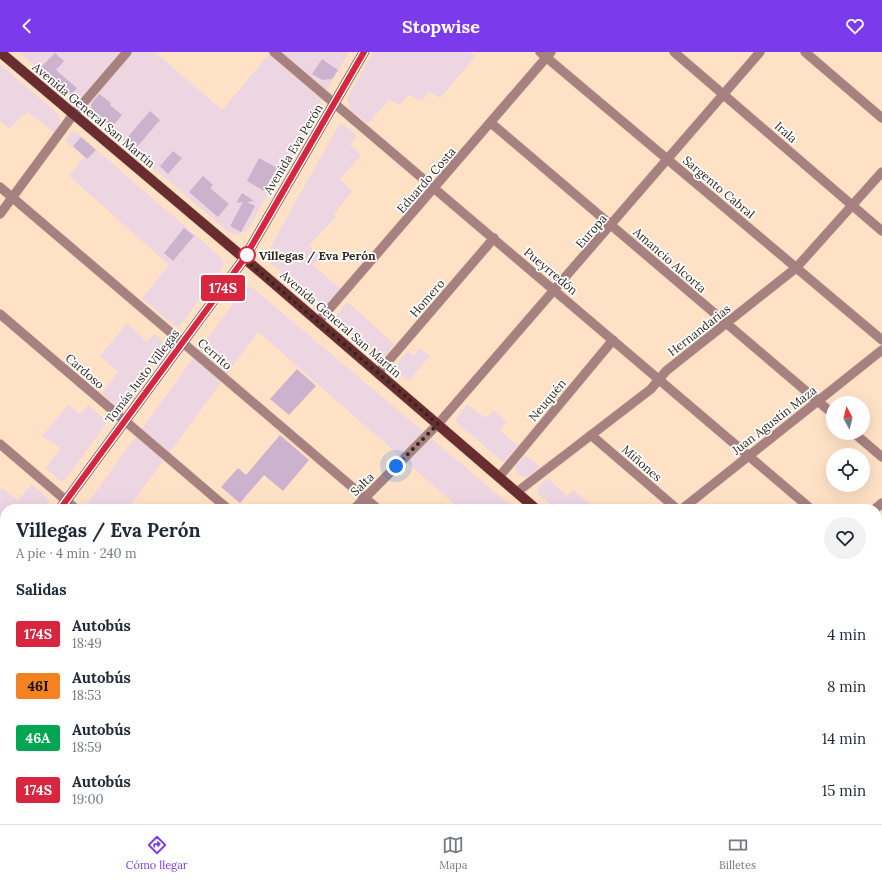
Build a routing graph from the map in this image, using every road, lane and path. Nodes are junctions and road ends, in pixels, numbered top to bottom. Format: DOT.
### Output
graph roads {
  1 [pos="0,52"];
  2 [pos="126,52"];
  3 [pos="274,52"];
  4 [pos="364,52"];
  5 [pos="674,52"];
  6 [pos="760,52"];
  7 [pos="805,52"];
  8 [pos="546,54"];
  9 [pos="724,95"];
  10 [pos="335,104"];
  11 [pos="73,115"];
  12 [pos="882,118"];
  13 [pos="491,124"];
  14 [pos="668,159"];
  15 [pos="882,172"];
  16 [pos="0,187"];
  17 [pos="434,190"];
  18 [pos="12,197"];
  19 [pos="853,206"];
  20 [pos="0,214"];
  21 [pos="611,226"];
  22 [pos="882,231"];
  23 [pos="494,238"];
  24 [pos="244,259"];
  25 [pos="796,268"];
  26 [pos="554,290"];
  27 [pos="0,314"];
  28 [pos="318,322"];
  29 [pos="726,324"];
  30 [pos="613,340"];
  31 [pos="882,340"];
  32 [pos="183,342"];
  33 [pos="882,350"];
  34 [pos="378,373"];
  35 [pos="659,379"];
  36 [pos="818,401"];
  37 [pos="826,408"];
  38 [pos="124,421"];
  39 [pos="438,424"];
  40 [pos="591,435"];
  41 [pos="862,440"];
  42 [pos="0,444"];
  43 [pos="750,455"];
  44 [pos="882,457"];
  45 [pos="499,477"];
  46 [pos="517,492"];
  47 [pos="365,498"];
  48 [pos="62,504"];
  49 [pos="64,504"];
  50 [pos="222,504"];
  51 [pos="359,504"];
  52 [pos="372,504"];
  53 [pos="530,504"];
  54 [pos="671,504"];
  55 [pos="688,504"];
  56 [pos="805,504"];
  1 -- 11 [label="main road, Avenida General San Martín"];
  2 -- 11 [label="street"];
  3 -- 10 [label="street, Pueyrredón"];
  4 -- 10 [label="main road, Avenida Eva Perón"];
  5 -- 9 [label="street, Irala"];
  6 -- 9 [label="street, Europa"];
  7 -- 12 [label="street"];
  8 -- 13 [label="street, Eduardo Costa"];
  8 -- 14 [label="street, Sargento Cabral"];
  9 -- 14 [label="street, Europa"];
  9 -- 19 [label="street, Irala"];
  10 -- 17 [label="street, Pueyrredón"];
  10 -- 24 [label="main road, Avenida Eva Perón"];
  11 -- 18 [label="street"];
  11 -- 24 [label="main road, Avenida General San Martín"];
  13 -- 17 [label="street, Eduardo Costa"];
  13 -- 21 [label="street, Amancio Alcorta"];
  14 -- 21 [label="street, Europa"];
  14 -- 25 [label="street, Sargento Cabral"];
  15 -- 19 [label="street, Hernandarias"];
  16 -- 18 [label="street, Cerrito"];
  17 -- 23 [label="street, Pueyrredón"];
  17 -- 28 [label="street, Eduardo Costa"];
  18 -- 20 [label="street"];
  18 -- 32 [label="street, Cerrito"];
  19 -- 22 [label="street, Irala"];
  19 -- 25 [label="street, Hernandarias"];
  21 -- 26 [label="street, Europa"];
  21 -- 29 [label="street, Amancio Alcorta"];
  23 -- 26 [label="street, Pueyrredón"];
  23 -- 34 [label="street, Homero"];
  24 -- 28 [label="main road, Avenida General San Martín"];
  24 -- 32 [label="main road, Tomás Justo Villegas"];
  25 -- 29 [label="street, Hernandarias"];
  25 -- 31 [label="street, Sargento Cabral"];
  26 -- 30 [label="street, Pueyrredón"];
  26 -- 39 [label="street, Europa"];
  27 -- 38 [label="street, Cardoso"];
  28 -- 34 [label="main road, Avenida General San Martín"];
  29 -- 35 [label="street, Hernandarias"];
  29 -- 36 [label="street, Amancio Alcorta"];
  30 -- 35 [label="street, Pueyrredón"];
  30 -- 45 [label="street, Neuquén"];
  32 -- 38 [label="main road, Tomás Justo Villegas"];
  32 -- 47 [label="street, Cerrito"];
  33 -- 36 [label="street, Juan Agustín Maza"];
  34 -- 39 [label="main road, Avenida General San Martín"];
  35 -- 40 [label="street, Hernandarias"];
  35 -- 43 [label="street, Pueyrredón"];
  36 -- 37 [label="street, Amancio Alcorta"];
  36 -- 43 [label="street, Juan Agustín Maza"];
  38 -- 49 [label="main road, Tomás Justo Villegas"];
  38 -- 50 [label="street, Cardoso"];
  39 -- 45 [label="main road, Avenida General San Martín"];
  39 -- 47 [label="street, Salta"];
  40 -- 46 [label="street, Hernandarias"];
  40 -- 54 [label="street, Miñones"];
  41 -- 44 [label="street"];
  42 -- 48 [label="street"];
  43 -- 55 [label="street, Juan Agustín Maza"];
  43 -- 56 [label="street, Pueyrredón"];
  45 -- 46 [label="main road, Avenida General San Martín"];
  46 -- 53 [label="main road, Avenida General San Martín"];
  47 -- 51 [label="street, Salta"];
  47 -- 52 [label="street, Cerrito"];
}
